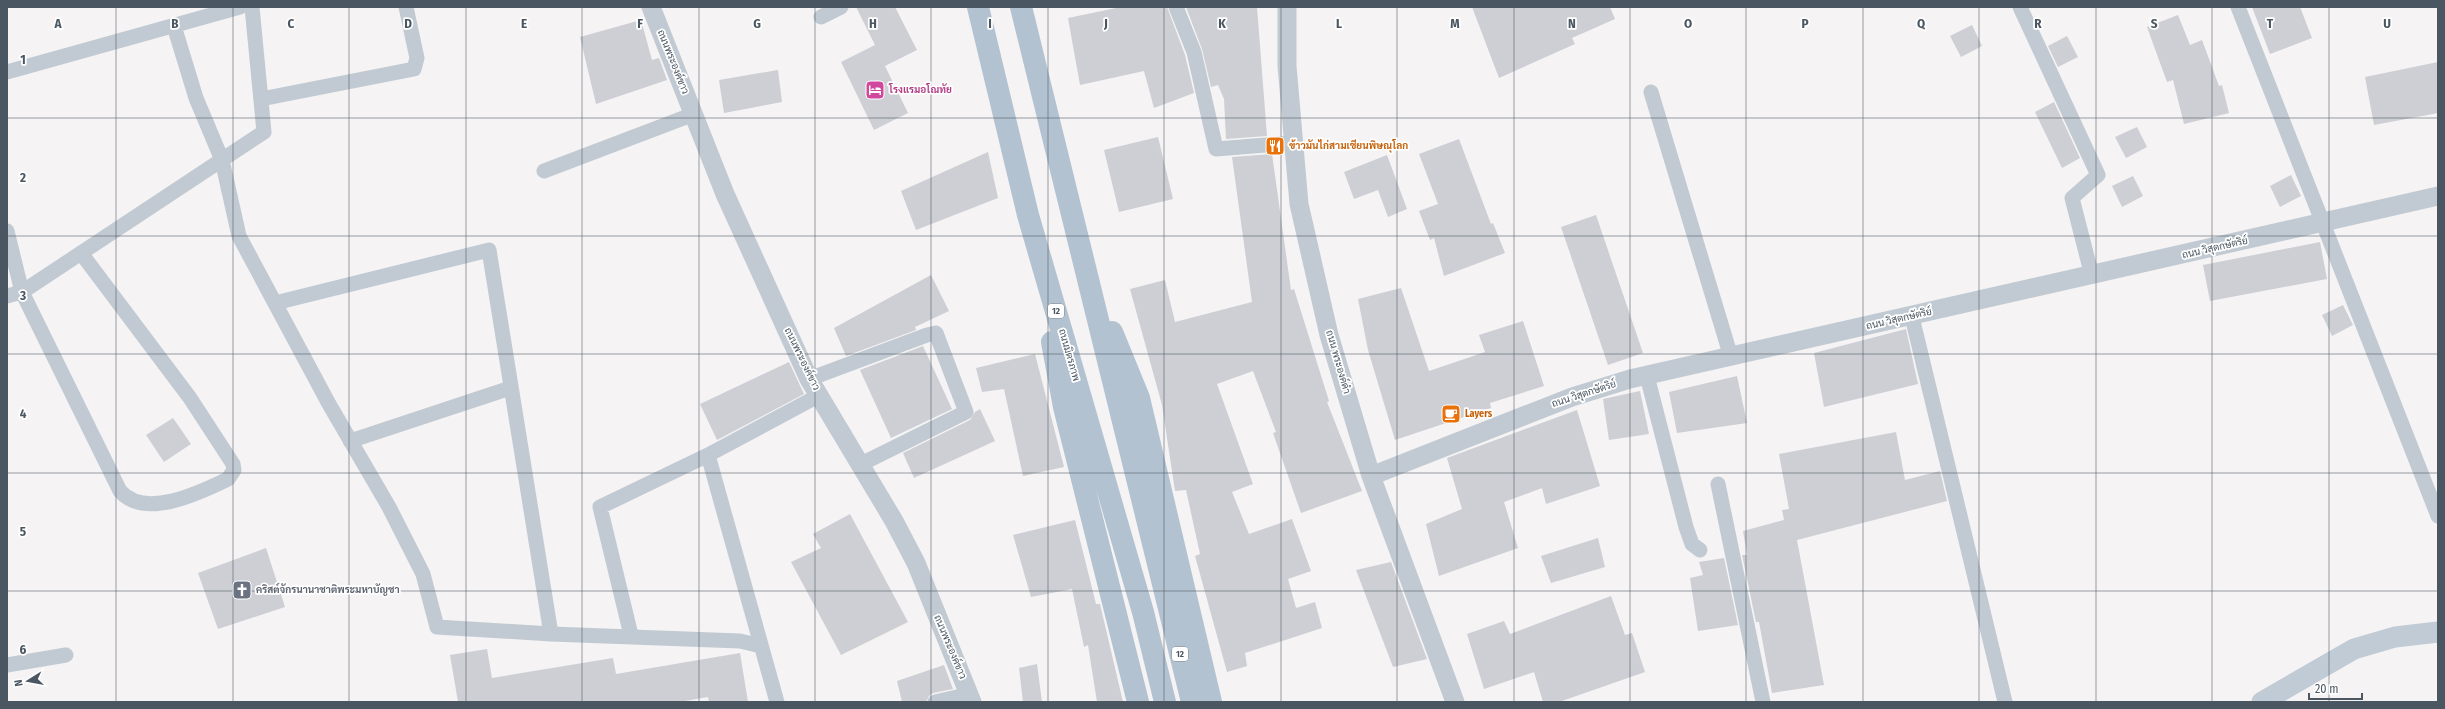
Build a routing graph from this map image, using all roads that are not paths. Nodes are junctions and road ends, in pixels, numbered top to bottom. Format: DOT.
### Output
graph roads {
  1 [pos="240,7"];
  2 [pos="252,7"];
  3 [pos="406,7"];
  4 [pos="651,7"];
  5 [pos="841,7"];
  6 [pos="978,7"];
  7 [pos="1021,7"];
  8 [pos="1176,7"];
  9 [pos="1287,7"];
  10 [pos="2020,7"];
  11 [pos="2238,7"];
  12 [pos="821,17"];
  13 [pos="174,26"];
  14 [pos="7,72"];
  15 [pos="1651,92"];
  16 [pos="261,99"];
  17 [pos="694,114"];
  18 [pos="1292,143"];
  19 [pos="222,160"];
  20 [pos="544,171"];
  21 [pos="2438,196"];
  22 [pos="1028,215"];
  23 [pos="2323,223"];
  24 [pos="7,231"];
  25 [pos="81,253"];
  26 [pos="1082,255"];
  27 [pos="2092,276"];
  28 [pos="22,292"];
  29 [pos="7,296"];
  30 [pos="275,303"];
  31 [pos="1912,317"];
  32 [pos="1731,357"];
  33 [pos="1647,376"];
  34 [pos="809,379"];
  35 [pos="510,388"];
  36 [pos="820,395"];
  37 [pos="350,441"];
  38 [pos="708,455"];
  39 [pos="859,465"];
  40 [pos="1371,476"];
  41 [pos="1718,484"];
  42 [pos="2438,516"];
  43 [pos="1700,550"];
  44 [pos="2438,632"];
  45 [pos="551,634"];
  46 [pos="631,635"];
  47 [pos="762,646"];
  48 [pos="66,655"];
  49 [pos="7,665"];
  50 [pos="971,698"];
  51 [pos="777,702"];
  52 [pos="935,702"];
  53 [pos="1138,702"];
  54 [pos="1165,702"];
  55 [pos="1192,702"];
  56 [pos="1211,702"];
  57 [pos="1454,702"];
  58 [pos="1763,702"];
  59 [pos="2005,702"];
  60 [pos="2262,702"];
  1 -- 13 [label="street"];
  2 -- 16 [label="street"];
  3 -- 16 [label="street"];
  4 -- 17 [label="street, ถนนพระองค์ขาว"];
  5 -- 12 [label="street"];
  6 -- 22 [label="main road, ถนนมิตรภาพ / 12"];
  7 -- 26 [label="main road, 12"];
  8 -- 18 [label="street"];
  9 -- 18 [label="street, ถนน พระองค์ดำ"];
  10 -- 27 [label="street"];
  11 -- 23 [label="street"];
  13 -- 14 [label="street"];
  13 -- 19 [label="street"];
  15 -- 32 [label="street"];
  16 -- 19 [label="street"];
  17 -- 20 [label="street"];
  17 -- 34 [label="street, ถนนพระองค์ขาว"];
  18 -- 40 [label="street, ถนน พระองค์ดำ"];
  19 -- 25 [label="street"];
  19 -- 30 [label="street"];
  21 -- 23 [label="street, ถนน วิสุตกษัตริย์"];
  22 -- 53 [label="main road"];
  22 -- 54 [label="main road, ถนนมิตรภาพ / 12"];
  23 -- 27 [label="street, ถนน วิสุตกษัตริย์"];
  23 -- 42 [label="street"];
  24 -- 28 [label="street"];
  25 -- 28 [label="street"];
  25 -- 28 [label="street"];
  26 -- 55 [label="main road, 12"];
  26 -- 56 [label="main road"];
  27 -- 31 [label="street, ถนน วิสุตกษัตริย์"];
  28 -- 29 [label="street"];
  30 -- 35 [label="street"];
  30 -- 37 [label="street"];
  31 -- 32 [label="street, ถนน วิสุตกษัตริย์"];
  31 -- 59 [label="street"];
  32 -- 33 [label="street, ถนน วิสุตกษัตริย์"];
  33 -- 40 [label="street, ถนน วิสุตกษัตริย์"];
  33 -- 43 [label="street"];
  34 -- 36 [label="street, ถนนพระองค์ขาว"];
  34 -- 39 [label="street"];
  35 -- 37 [label="street"];
  35 -- 45 [label="street"];
  36 -- 38 [label="street"];
  36 -- 39 [label="street, ถนนพระองค์ขาว"];
  37 -- 45 [label="street"];
  38 -- 46 [label="street"];
  38 -- 47 [label="street"];
  39 -- 50 [label="street, ถนนพระองค์ขาว"];
  40 -- 57 [label="street, ถนน พระองค์ดำ"];
  41 -- 58 [label="street"];
  44 -- 60 [label="main road"];
  45 -- 46 [label="street"];
  46 -- 47 [label="street"];
  47 -- 51 [label="street"];
  48 -- 49 [label="street"];
  50 -- 52 [label="street"];
}
